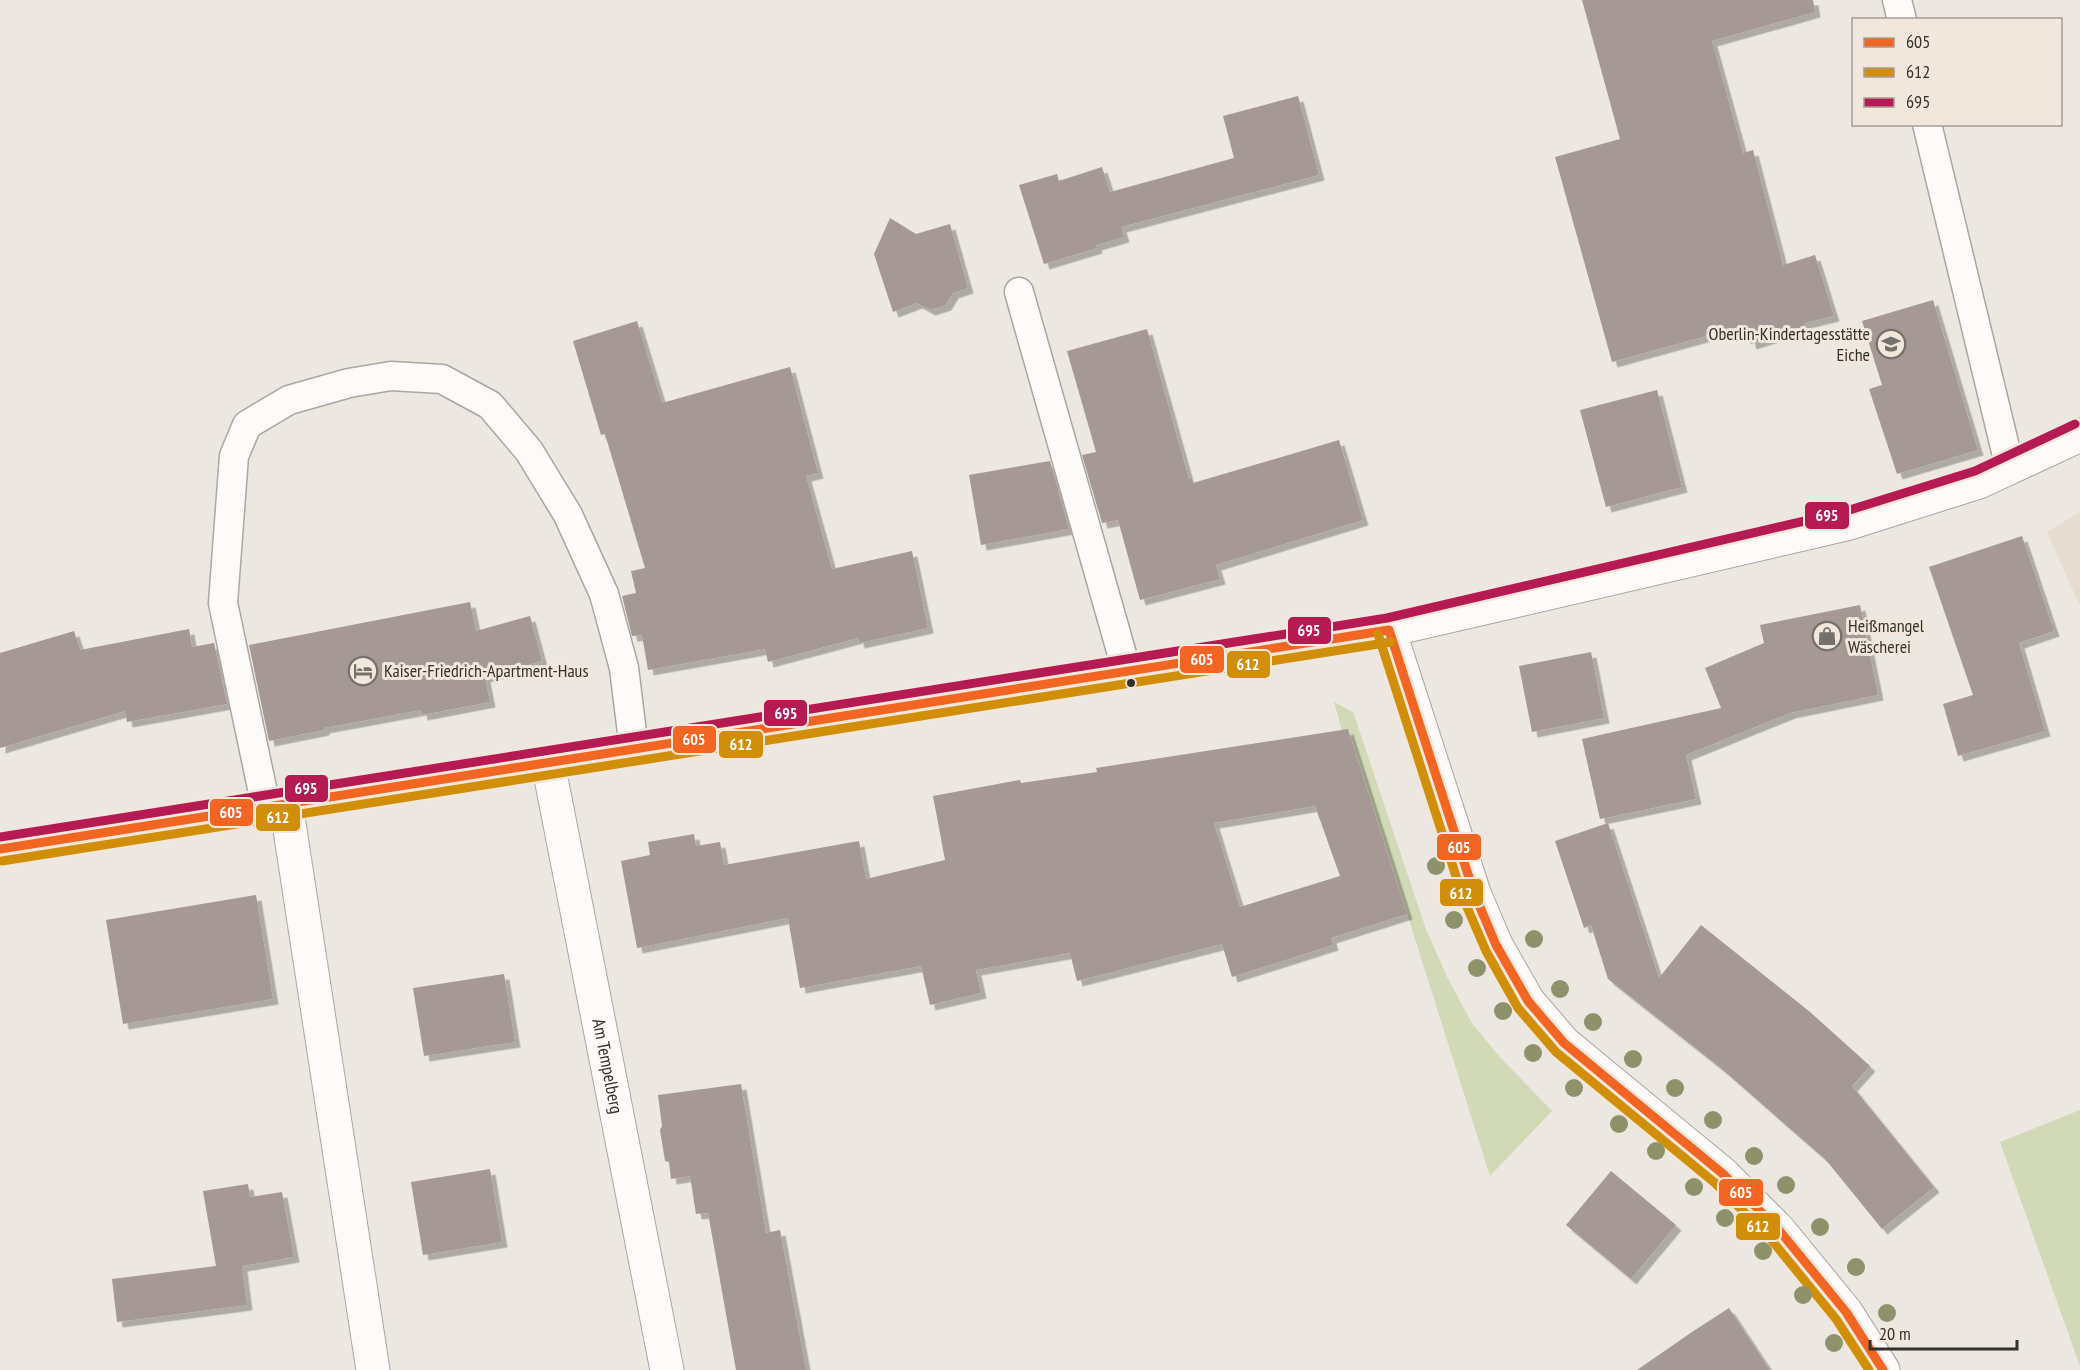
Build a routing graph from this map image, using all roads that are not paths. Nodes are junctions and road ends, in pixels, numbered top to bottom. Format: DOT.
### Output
graph roads {
  1 [pos="1897,0"];
  2 [pos="1902,18"];
  3 [pos="1927,126"];
  4 [pos="1019,292"];
  5 [pos="2080,435"];
  6 [pos="2010,468"];
  7 [pos="1389,630"];
  8 [pos="1127,672"];
  9 [pos="634,749"];
  10 [pos="548,763"];
  11 [pos="276,805"];
  12 [pos="0,849"];
  13 [pos="373,1370"];
  14 [pos="667,1370"];
  15 [pos="1883,1370"];
  1 -- 2 [label="lane"];
  3 -- 6 [label="lane"];
  4 -- 8 [label="lane"];
  5 -- 6 [label="street"];
  6 -- 7 [label="street"];
  7 -- 8 [label="street"];
  7 -- 15 [label="street"];
  8 -- 9 [label="street"];
  9 -- 10 [label="street"];
  9 -- 11 [label="lane"];
  10 -- 11 [label="street"];
  10 -- 14 [label="street, Am Tempelberg"];
  11 -- 12 [label="street"];
  11 -- 13 [label="street"];
}
